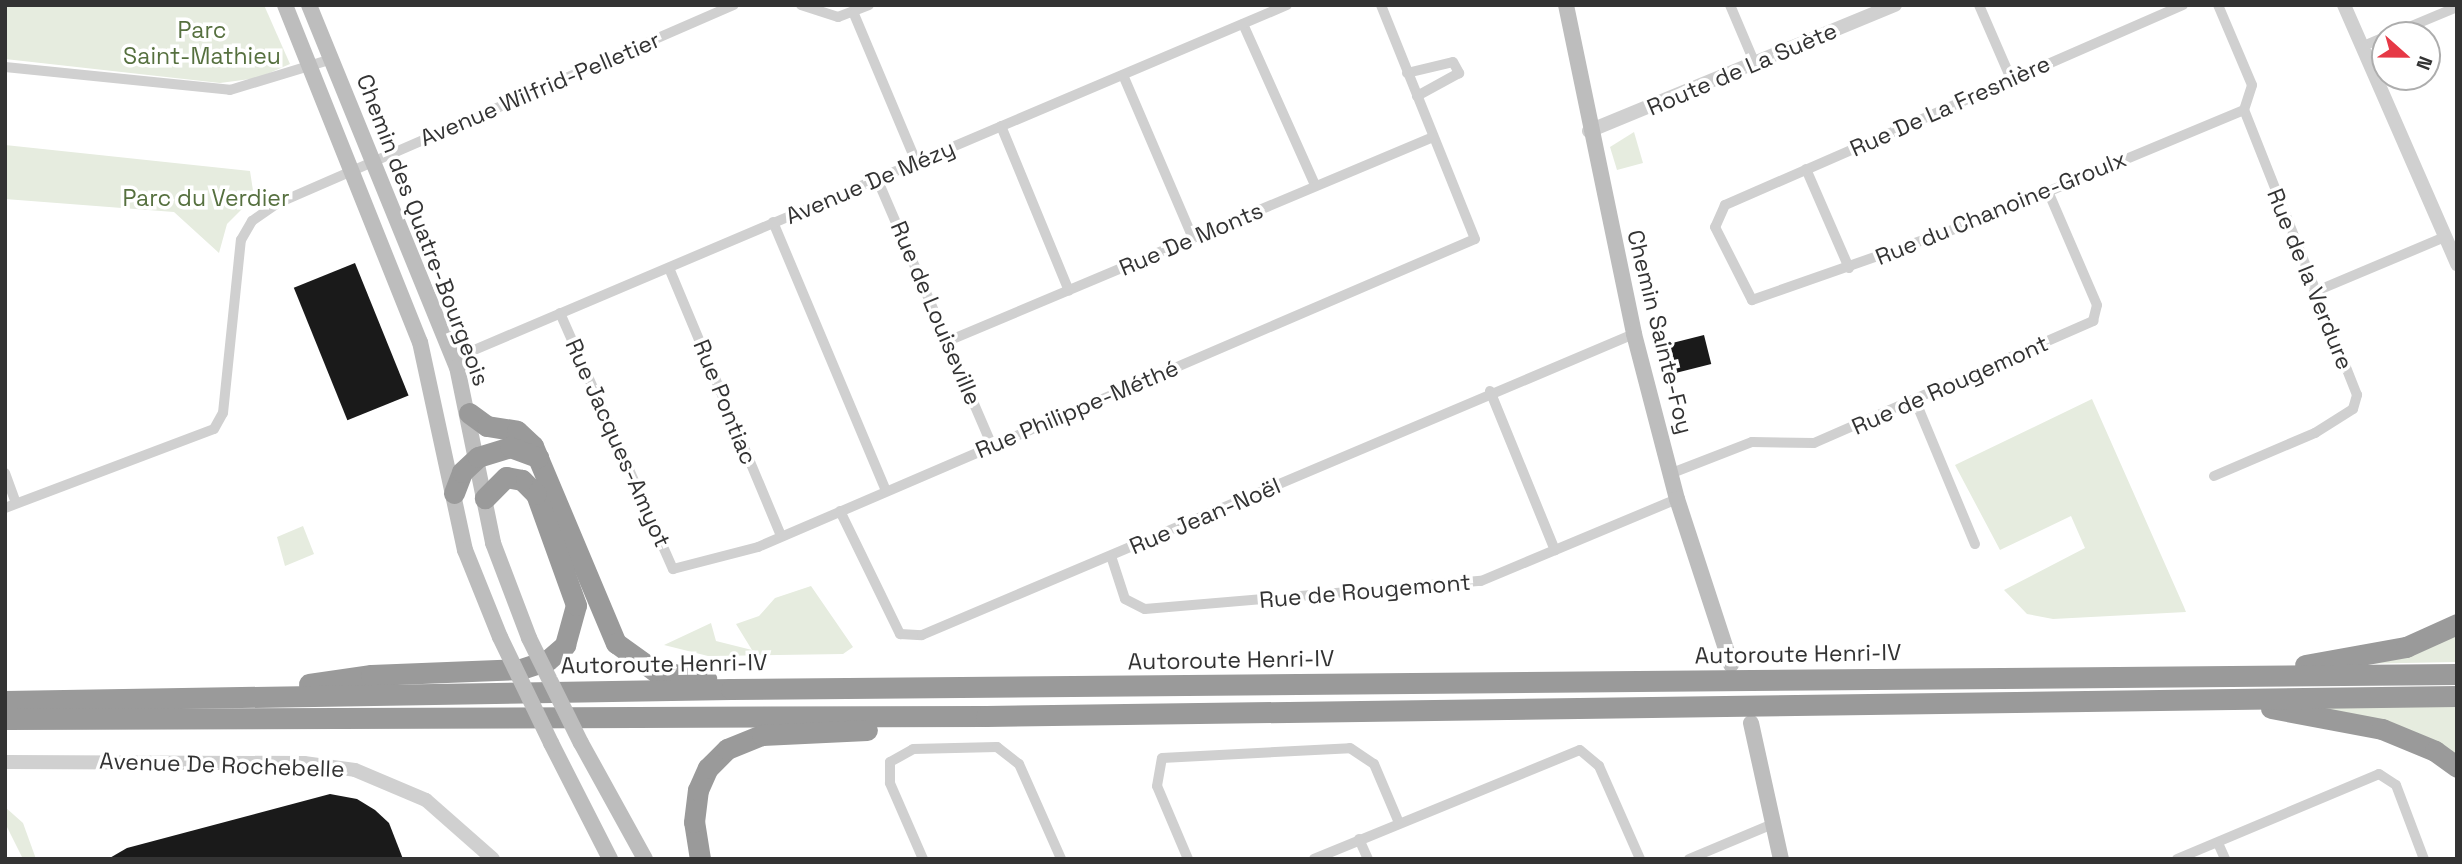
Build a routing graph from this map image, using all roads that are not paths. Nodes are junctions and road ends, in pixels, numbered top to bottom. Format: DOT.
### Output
graph roads {
  1 [pos="285,5"];
  2 [pos="309,5"];
  3 [pos="733,5"];
  4 [pos="801,5"];
  5 [pos="869,5"];
  6 [pos="1287,5"];
  7 [pos="1381,5"];
  8 [pos="1566,5"];
  9 [pos="1730,5"];
  10 [pos="1895,5"];
  11 [pos="1979,5"];
  12 [pos="2183,5"];
  13 [pos="2218,5"];
  14 [pos="2344,5"];
  15 [pos="2457,7"];
  16 [pos="854,14"];
  17 [pos="2424,21"];
  18 [pos="1243,24"];
  19 [pos="2371,43"];
  20 [pos="2361,47"];
  21 [pos="332,59"];
  22 [pos="1755,64"];
  23 [pos="5,67"];
  24 [pos="311,68"];
  25 [pos="1408,74"];
  26 [pos="1123,75"];
  27 [pos="2011,79"];
  28 [pos="1417,96"];
  29 [pos="2244,110"];
  30 [pos="1002,126"];
  31 [pos="1589,131"];
  32 [pos="1433,136"];
  33 [pos="372,162"];
  34 [pos="916,164"];
  35 [pos="1806,169"];
  36 [pos="353,171"];
  37 [pos="878,181"];
  38 [pos="1315,186"];
  39 [pos="2048,191"];
  40 [pos="773,222"];
  41 [pos="1192,236"];
  42 [pos="2445,237"];
  43 [pos="2457,264"];
  44 [pos="669,268"];
  45 [pos="1849,268"];
  46 [pos="1069,291"];
  47 [pos="2315,292"];
  48 [pos="1757,302"];
  49 [pos="561,313"];
  50 [pos="1634,334"];
  51 [pos="948,341"];
  52 [pos="453,359"];
  53 [pos="1490,391"];
  54 [pos="1915,400"];
  55 [pos="469,413"];
  56 [pos="992,446"];
  57 [pos="478,457"];
  58 [pos="538,457"];
  59 [pos="5,473"];
  60 [pos="1672,473"];
  61 [pos="2214,475"];
  62 [pos="885,488"];
  63 [pos="453,492"];
  64 [pos="485,498"];
  65 [pos="1678,499"];
  66 [pos="16,503"];
  67 [pos="5,508"];
  68 [pos="840,511"];
  69 [pos="781,536"];
  70 [pos="1975,544"];
  71 [pos="1555,550"];
  72 [pos="1111,556"];
  73 [pos="677,572"];
  74 [pos="2457,624"];
  75 [pos="1731,664"];
  76 [pos="2266,674"];
  77 [pos="2457,674"];
  78 [pos="731,689"];
  79 [pos="2457,696"];
  80 [pos="224,697"];
  81 [pos="2220,698"];
  82 [pos="5,701"];
  83 [pos="929,715"];
  84 [pos="5,719"];
  85 [pos="117,721"];
  86 [pos="1751,723"];
  87 [pos="5,731"];
  88 [pos="5,761"];
  89 [pos="2457,767"];
  90 [pos="1399,823"];
  91 [pos="1775,823"];
  92 [pos="1359,839"];
  93 [pos="636,842"];
  94 [pos="2218,843"];
  95 [pos="493,859"];
  96 [pos="610,859"];
  97 [pos="630,859"];
  98 [pos="645,859"];
  99 [pos="700,859"];
  100 [pos="922,859"];
  101 [pos="1060,859"];
  102 [pos="1188,859"];
  103 [pos="1314,859"];
  104 [pos="1368,859"];
  105 [pos="1640,859"];
  106 [pos="1689,859"];
  107 [pos="1781,859"];
  108 [pos="2177,859"];
  109 [pos="2225,859"];
  110 [pos="2424,859"];
  1 -- 24 [label="main road, Chemin des Quatre-Bourgeois"];
  2 -- 21 [label="main road, Chemin des Quatre-Bourgeois"];
  3 -- 33 [label="street, Avenue Wilfrid-Pelletier"];
  4 -- 16 [label="street"];
  5 -- 16 [label="street"];
  6 -- 18 [label="street, Avenue De Mézy"];
  7 -- 25 [label="street"];
  8 -- 31 [label="main road, Chemin Sainte-Foy"];
  9 -- 22 [label="street"];
  10 -- 22 [label="street, Route de La Suète"];
  11 -- 27 [label="street"];
  12 -- 27 [label="street, Rue De La Fresnière"];
  13 -- 29 [label="street, Rue de la Verdure"];
  14 -- 20 [label="street"];
  15 -- 17 [label="street"];
  16 -- 34 [label="street"];
  18 -- 26 [label="street, Avenue De Mézy"];
  18 -- 38 [label="street"];
  19 -- 20 [label="street"];
  20 -- 42 [label="street"];
  21 -- 24 [label="street"];
  21 -- 33 [label="main road, Chemin des Quatre-Bourgeois"];
  22 -- 31 [label="street, Route de La Suète"];
  23 -- 24 [label="street"];
  24 -- 36 [label="main road, Chemin des Quatre-Bourgeois"];
  25 -- 28 [label="street"];
  25 -- 28 [label="street"];
  26 -- 30 [label="street, Avenue De Mézy"];
  26 -- 41 [label="street"];
  27 -- 35 [label="street, Rue De La Fresnière"];
  28 -- 32 [label="street"];
  29 -- 39 [label="street, Rue du Chanoine-Groulx"];
  29 -- 47 [label="street, Rue de la Verdure"];
  30 -- 34 [label="street, Avenue De Mézy"];
  30 -- 46 [label="street"];
  31 -- 50 [label="main road, Chemin Sainte-Foy"];
  32 -- 38 [label="street, Rue De Monts"];
  32 -- 56 [label="street, Rue Philippe-Méthé"];
  33 -- 36 [label="street, Avenue Wilfrid-Pelletier"];
  33 -- 52 [label="main road, Chemin des Quatre-Bourgeois"];
  34 -- 37 [label="street, Avenue De Mézy"];
  35 -- 45 [label="street"];
  35 -- 48 [label="street, Rue De La Fresnière"];
  36 -- 63 [label="main road, Chemin des Quatre-Bourgeois"];
  36 -- 66 [label="street, Avenue Wilfrid-Pelletier"];
  37 -- 40 [label="street, Avenue De Mézy"];
  37 -- 51 [label="street, Rue de Louiseville"];
  38 -- 41 [label="street, Rue De Monts"];
  39 -- 45 [label="street, Rue du Chanoine-Groulx"];
  39 -- 54 [label="street, Rue de Rougemont"];
  40 -- 44 [label="street, Avenue De Mézy"];
  40 -- 62 [label="street"];
  41 -- 46 [label="street, Rue De Monts"];
  42 -- 43 [label="street"];
  42 -- 47 [label="street"];
  44 -- 49 [label="street, Avenue De Mézy"];
  44 -- 69 [label="street, Rue Pontiac"];
  45 -- 48 [label="street, Rue du Chanoine-Groulx"];
  46 -- 51 [label="street, Rue De Monts"];
  47 -- 61 [label="street, Rue de la Verdure"];
  49 -- 52 [label="street, Avenue De Mézy"];
  49 -- 73 [label="street, Rue Jacques-Amyot"];
  50 -- 53 [label="street, Rue Jean-Noël"];
  50 -- 60 [label="main road, Chemin Sainte-Foy"];
  51 -- 56 [label="street, Rue de Louiseville"];
  52 -- 55 [label="main road, Chemin des Quatre-Bourgeois"];
  53 -- 71 [label="street"];
  53 -- 72 [label="street, Rue Jean-Noël"];
  54 -- 60 [label="street, Rue de Rougemont"];
  54 -- 70 [label="street"];
  55 -- 57 [label="main road, Chemin des Quatre-Bourgeois"];
  55 -- 58 [label="highway"];
  56 -- 62 [label="street, Rue Philippe-Méthé"];
  57 -- 58 [label="highway"];
  57 -- 63 [label="highway"];
  57 -- 64 [label="main road, Chemin des Quatre-Bourgeois"];
  58 -- 78 [label="highway"];
  59 -- 66 [label="street"];
  60 -- 65 [label="main road, Chemin Sainte-Foy"];
  62 -- 68 [label="street, Rue Philippe-Méthé"];
  63 -- 96 [label="main road, Chemin des Quatre-Bourgeois, bridge"];
  64 -- 80 [label="highway"];
  64 -- 93 [label="main road, Chemin des Quatre-Bourgeois, bridge"];
  65 -- 71 [label="street, Rue de Rougemont"];
  65 -- 75 [label="main road, Chemin Sainte-Foy"];
  66 -- 67 [label="street, Avenue Wilfrid-Pelletier"];
  68 -- 69 [label="street, Rue Philippe-Méthé"];
  68 -- 72 [label="street, Rue Jean-Noël"];
  69 -- 73 [label="street, Rue Philippe-Méthé"];
  71 -- 72 [label="street, Rue de Rougemont"];
  74 -- 76 [label="highway"];
  76 -- 77 [label="highway, Autoroute Henri-IV"];
  76 -- 78 [label="highway, Autoroute Henri-IV"];
  78 -- 80 [label="highway, Autoroute Henri-IV"];
  79 -- 81 [label="highway"];
  80 -- 82 [label="highway, Autoroute Henri-IV"];
  81 -- 83 [label="highway"];
  81 -- 89 [label="highway"];
  83 -- 85 [label="highway"];
  83 -- 99 [label="highway"];
  84 -- 85 [label="highway"];
  85 -- 87 [label="highway"];
  86 -- 91 [label="main road"];
  88 -- 95 [label="street, Avenue De Rochebelle"];
  90 -- 92 [label="street"];
  90 -- 102 [label="street"];
  90 -- 105 [label="street"];
  91 -- 106 [label="street"];
  91 -- 107 [label="main road"];
  92 -- 103 [label="street"];
  92 -- 104 [label="street"];
  93 -- 97 [label="street"];
  93 -- 98 [label="main road, Chemin des Quatre-Bourgeois"];
  94 -- 108 [label="street"];
  94 -- 109 [label="street"];
  94 -- 110 [label="street"];
  100 -- 101 [label="street"];
}
